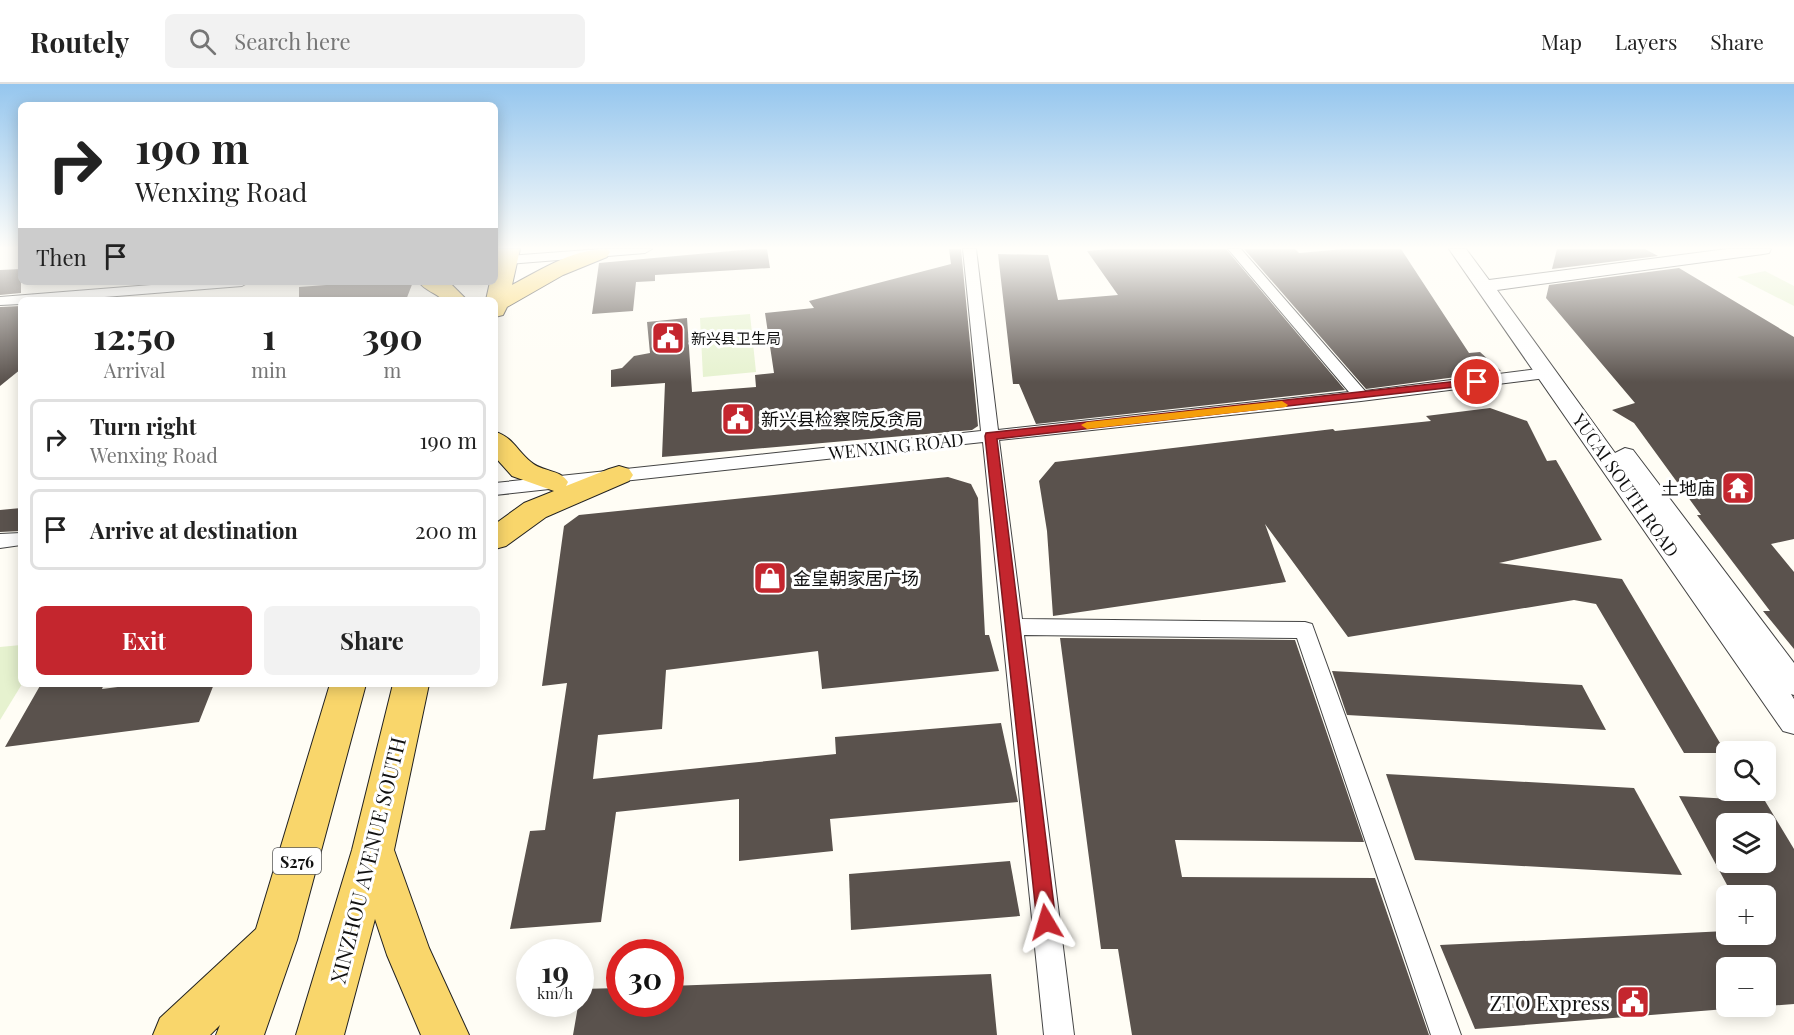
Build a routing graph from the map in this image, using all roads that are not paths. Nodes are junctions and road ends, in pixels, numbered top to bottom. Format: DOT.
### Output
graph roads {
  1 [pos="104,293"];
  2 [pos="518,293"];
  3 [pos="974,293"];
  4 [pos="1272,293"];
  5 [pos="1497,293"];
  6 [pos="1498,293"];
  7 [pos="60,297"];
  8 [pos="18,301"];
  9 [pos="0,302"];
  10 [pos="498,306"];
  11 [pos="1546,373"];
  12 [pos="1361,396"];
  13 [pos="991,436"];
  14 [pos="498,443"];
  15 [pos="619,476"];
  16 [pos="554,482"];
  17 [pos="498,489"];
  18 [pos="498,537"];
  19 [pos="18,539"];
  20 [pos="0,542"];
  21 [pos="1013,627"];
  22 [pos="1794,684"];
  23 [pos="347,687"];
  24 [pos="410,687"];
  25 [pos="1794,722"];
  26 [pos="373,850"];
  27 [pos="275,940"];
  28 [pos="177,1035"];
  29 [pos="240,1035"];
  30 [pos="320,1035"];
  31 [pos="445,1035"];
  32 [pos="1059,1035"];
  33 [pos="1446,1035"];
  1 -- 7 [label="street"];
  2 -- 10 [label="main road"];
  3 -- 13 [label="street"];
  4 -- 12 [label="street"];
  5 -- 11 [label="street, YUCAI SOUTH ROAD"];
  6 -- 22 [label="street, YUCAI SOUTH ROAD"];
  8 -- 9 [label="street"];
  11 -- 12 [label="street, WENXING ROAD"];
  11 -- 25 [label="street, YUCAI SOUTH ROAD"];
  12 -- 13 [label="street, WENXING ROAD"];
  13 -- 15 [label="street, WENXING ROAD"];
  13 -- 21 [label="street"];
  14 -- 16 [label="main road"];
  15 -- 16 [label="street, WENXING ROAD"];
  15 -- 18 [label="main road"];
  16 -- 17 [label="street, WENXING ROAD"];
  19 -- 20 [label="street"];
  21 -- 32 [label="street"];
  21 -- 33 [label="street"];
  23 -- 27 [label="main road, S276"];
  24 -- 26 [label="main road, XINZHOU AVENUE SOUTH"];
  26 -- 30 [label="main road, XINZHOU AVENUE SOUTH"];
  26 -- 31 [label="main road"];
  27 -- 28 [label="main road"];
  27 -- 29 [label="main road, S276"];
}
